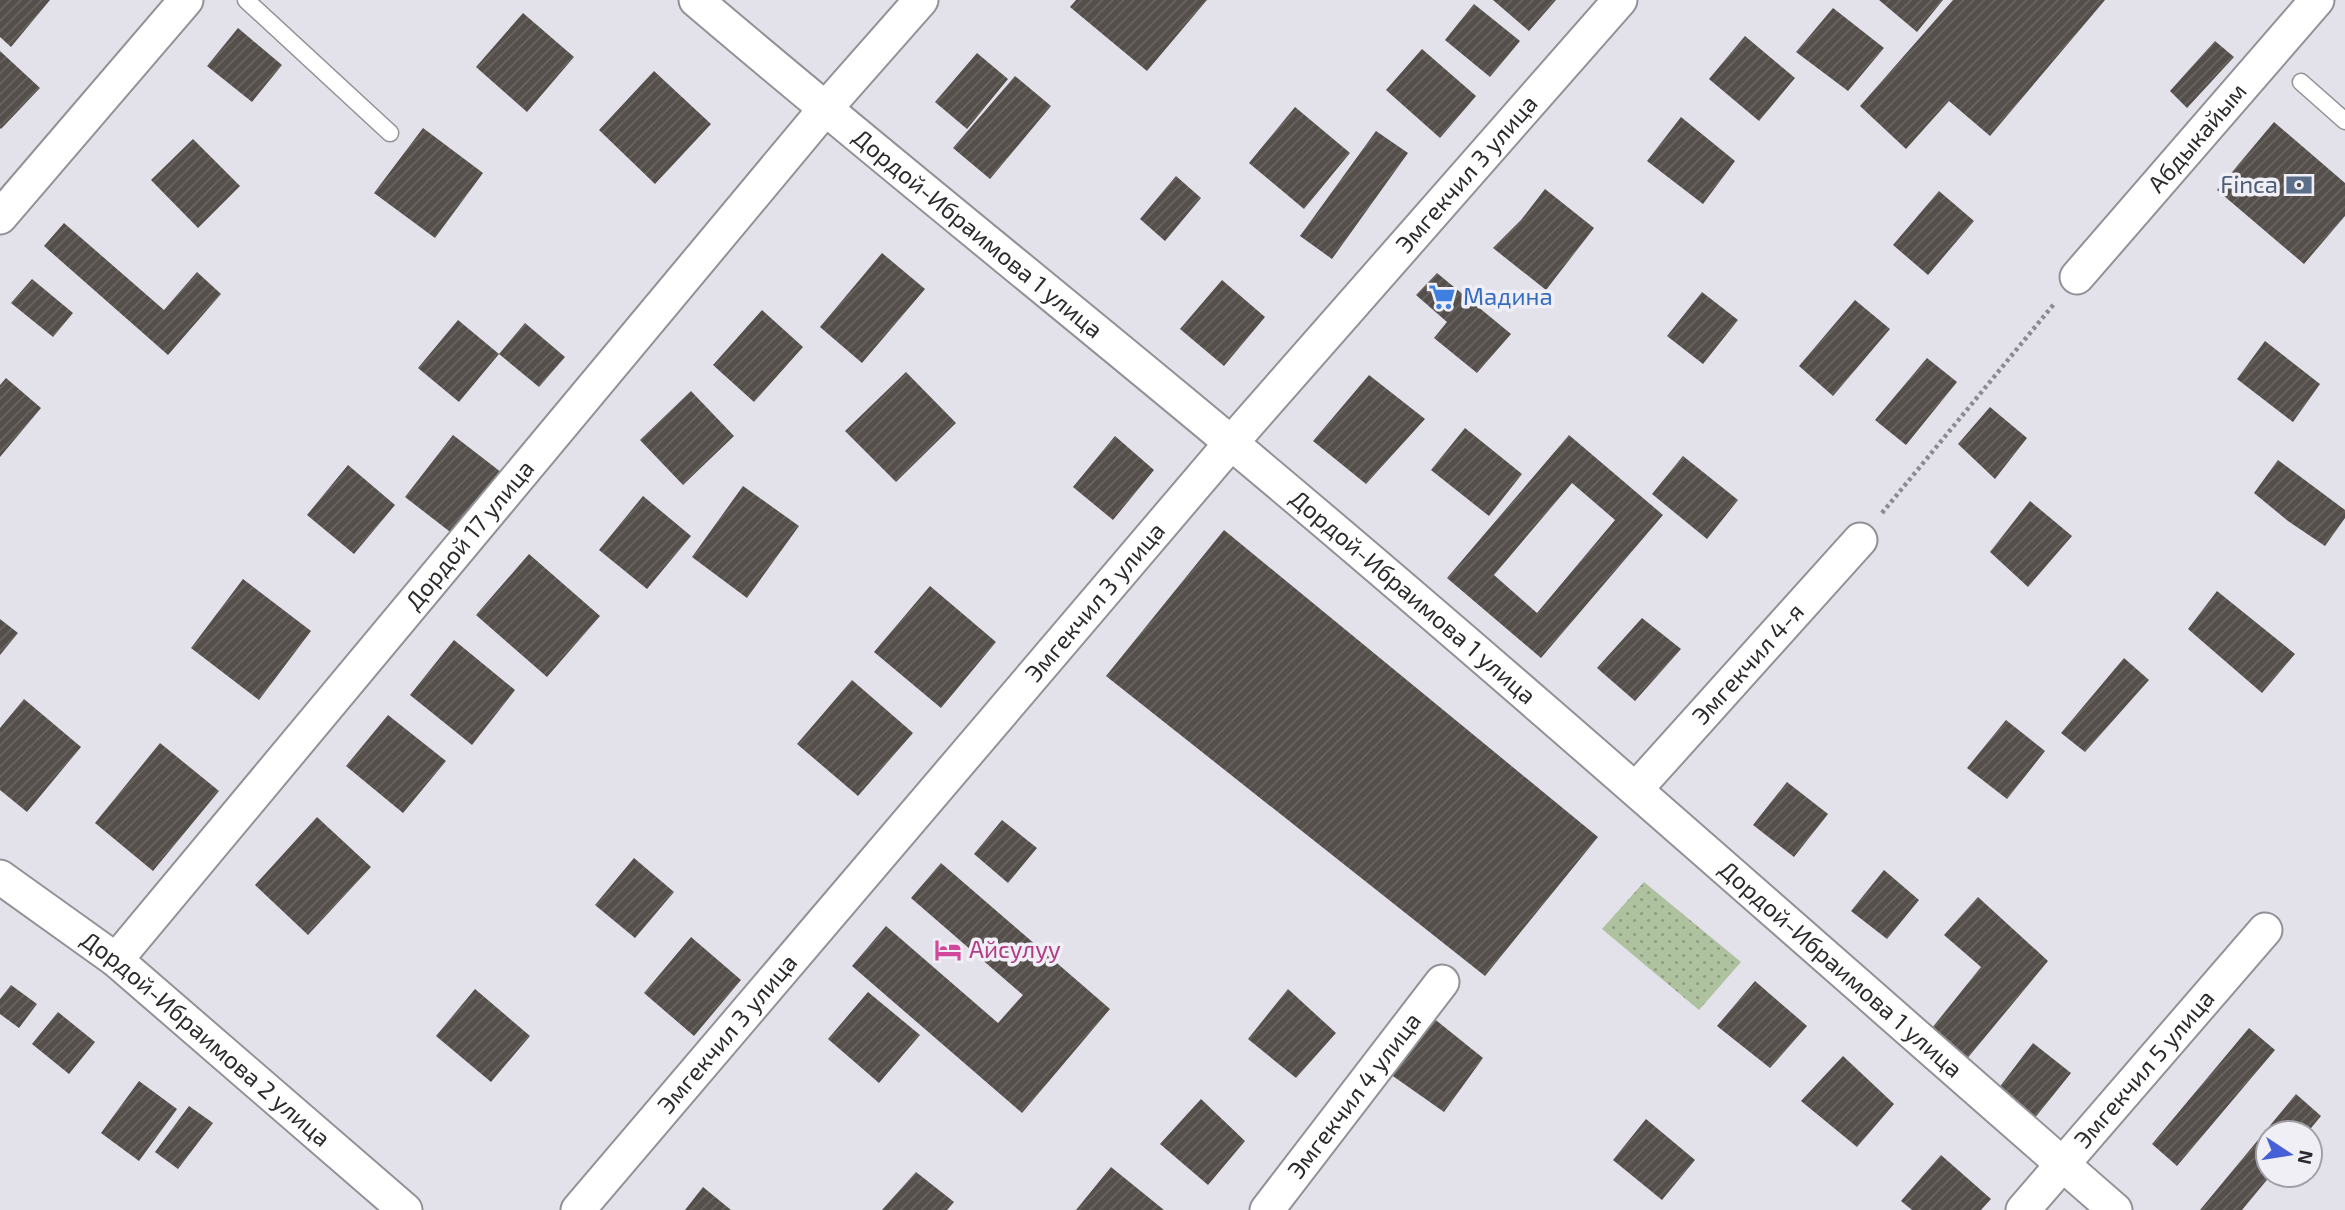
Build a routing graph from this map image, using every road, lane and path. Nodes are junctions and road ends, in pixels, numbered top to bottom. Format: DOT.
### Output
graph roads {
  1 [pos="186,0"];
  2 [pos="246,0"];
  3 [pos="696,0"];
  4 [pos="921,0"];
  5 [pos="1620,0"];
  6 [pos="2317,0"];
  7 [pos="2301,82"];
  8 [pos="825,109"];
  9 [pos="2345,121"];
  10 [pos="390,133"];
  11 [pos="0,216"];
  12 [pos="2077,277"];
  13 [pos="1231,443"];
  14 [pos="1860,540"];
  15 [pos="1636,789"];
  16 [pos="0,877"];
  17 [pos="2264,930"];
  18 [pos="116,960"];
  19 [pos="1442,982"];
  20 [pos="2063,1164"];
  21 [pos="405,1210"];
  22 [pos="578,1210"];
  23 [pos="1266,1210"];
  24 [pos="2023,1210"];
  25 [pos="2115,1210"];
  1 -- 11 [label="street"];
  2 -- 10 [label="lane"];
  3 -- 8 [label="street, Дордой-Ибраимова 1 улица"];
  4 -- 8 [label="street, Дордой 17 улица"];
  5 -- 13 [label="street, Эмгекчил 3 улица"];
  6 -- 12 [label="street, Абдыкайым"];
  7 -- 9 [label="lane"];
  8 -- 13 [label="street, Дордой-Ибраимова 1 улица"];
  8 -- 18 [label="street, Дордой 17 улица"];
  12 -- 14 [label="path"];
  13 -- 15 [label="street, Дордой-Ибраимова 1 улица"];
  13 -- 22 [label="street, Эмгекчил 3 улица"];
  14 -- 15 [label="street, Эмгекчил 4-я"];
  15 -- 20 [label="street, Дордой-Ибраимова 1 улица"];
  16 -- 18 [label="street, Дордой-Ибраимова 2 улица"];
  17 -- 20 [label="street, Эмгекчил 5 улица"];
  18 -- 21 [label="street, Дордой-Ибраимова 2 улица"];
  19 -- 23 [label="street, Эмгекчил 4 улица"];
  20 -- 24 [label="street, Эмгекчил 5 улица"];
  20 -- 25 [label="street, Дордой-Ибраимова 1 улица"];
}
